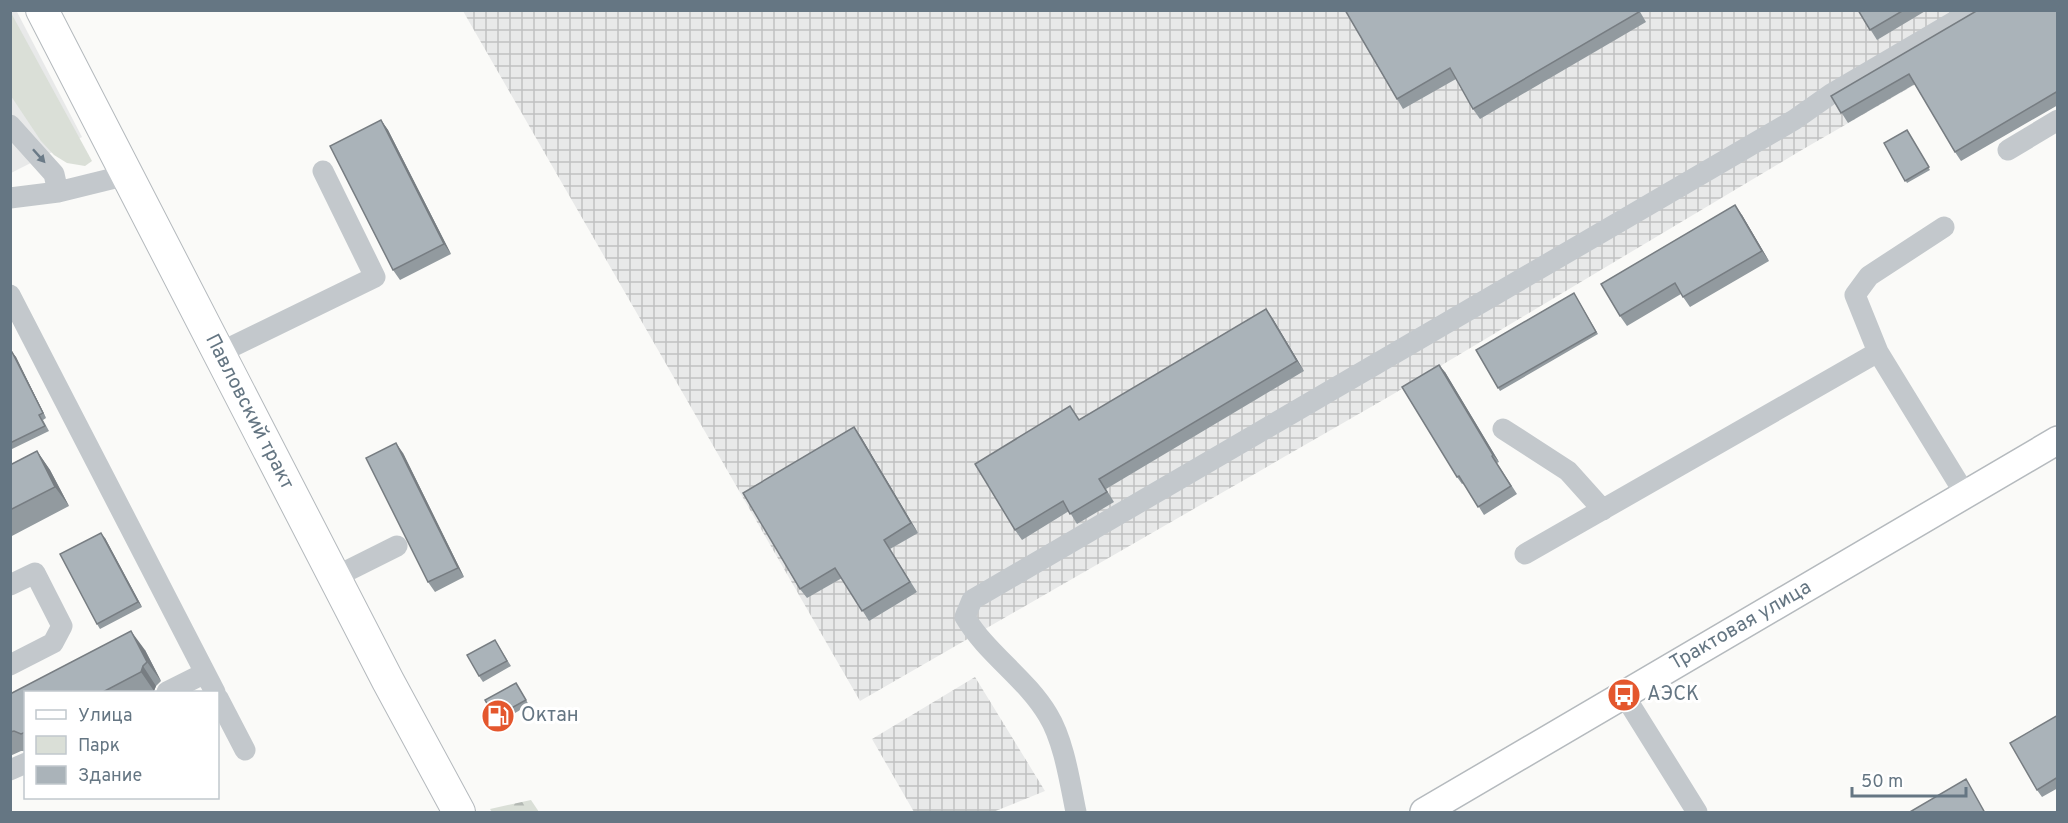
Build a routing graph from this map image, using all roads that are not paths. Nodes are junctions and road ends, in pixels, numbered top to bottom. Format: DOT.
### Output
graph roads {
  1 [pos="42,10"];
  2 [pos="53,10"];
  3 [pos="1974,10"];
  4 [pos="78,80"];
  5 [pos="2058,120"];
  6 [pos="10,125"];
  7 [pos="2008,150"];
  8 [pos="323,171"];
  9 [pos="127,175"];
  10 [pos="58,192"];
  11 [pos="10,198"];
  12 [pos="1944,228"];
  13 [pos="10,295"];
  14 [pos="1878,352"];
  15 [pos="219,353"];
  16 [pos="1503,429"];
  17 [pos="2058,440"];
  18 [pos="1965,494"];
  19 [pos="1603,510"];
  20 [pos="397,546"];
  21 [pos="1525,554"];
  22 [pos="335,577"];
  23 [pos="10,585"];
  24 [pos="10,665"];
  25 [pos="205,673"];
  26 [pos="171,691"];
  27 [pos="214,691"];
  28 [pos="1624,695"];
  29 [pos="219,700"];
  30 [pos="245,750"];
  31 [pos="24,764"];
  32 [pos="10,770"];
  33 [pos="459,813"];
  34 [pos="1076,813"];
  35 [pos="1424,813"];
  36 [pos="1697,813"];
  1 -- 4 [label="highway, Павловский тракт"];
  2 -- 4 [label="highway"];
  3 -- 34 [label="street"];
  4 -- 9 [label="highway, Павловский тракт"];
  5 -- 7 [label="street"];
  6 -- 10 [label="street, one-way"];
  8 -- 15 [label="street"];
  9 -- 10 [label="street"];
  9 -- 15 [label="highway, Павловский тракт"];
  10 -- 11 [label="street"];
  12 -- 14 [label="street"];
  13 -- 25 [label="street"];
  14 -- 18 [label="street"];
  14 -- 19 [label="street"];
  15 -- 22 [label="highway, Павловский тракт"];
  16 -- 19 [label="street"];
  17 -- 18 [label="main road, Трактовая улица"];
  18 -- 28 [label="main road, Трактовая улица"];
  19 -- 21 [label="street"];
  20 -- 22 [label="street"];
  22 -- 33 [label="highway, Павловский тракт"];
  23 -- 24 [label="street"];
  25 -- 26 [label="street"];
  25 -- 27 [label="street"];
  28 -- 35 [label="main road, Трактовая улица"];
  28 -- 36 [label="street"];
  29 -- 30 [label="street"];
  31 -- 32 [label="street"];
}
